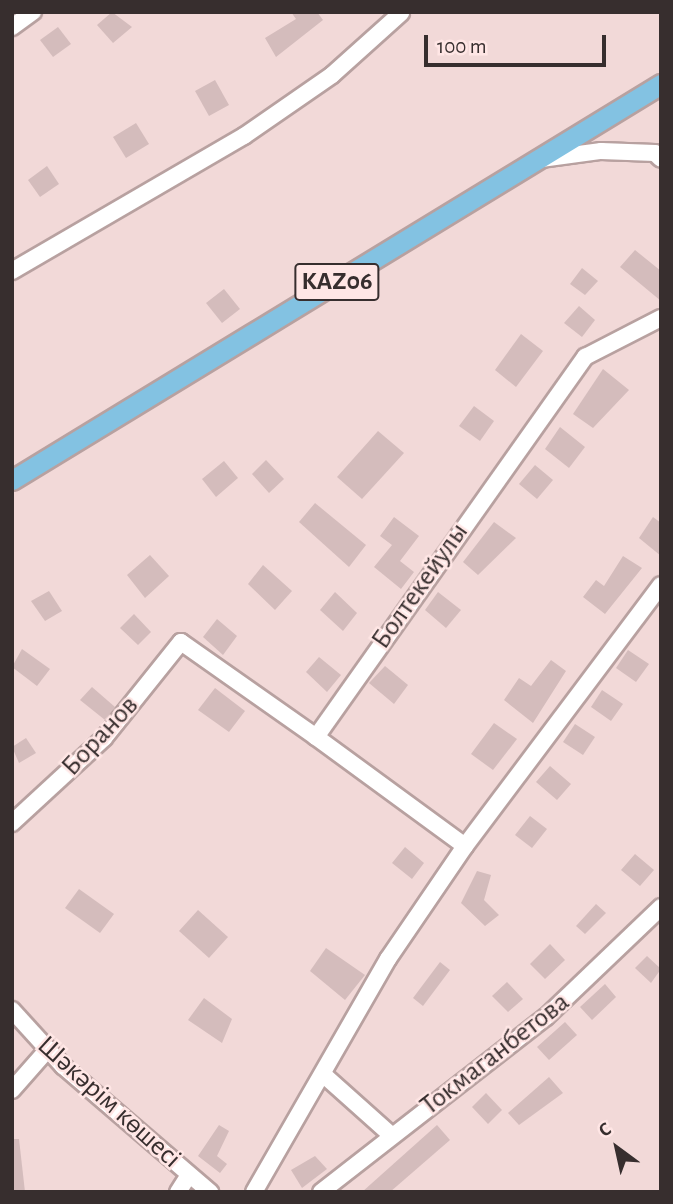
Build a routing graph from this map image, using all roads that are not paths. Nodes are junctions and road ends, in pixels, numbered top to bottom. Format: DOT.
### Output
graph roads {
  1 [pos="33,12"];
  2 [pos="401,13"];
  3 [pos="12,27"];
  4 [pos="661,85"];
  5 [pos="539,159"];
  6 [pos="661,159"];
  7 [pos="12,271"];
  8 [pos="661,318"];
  9 [pos="12,480"];
  10 [pos="661,584"];
  11 [pos="316,737"];
  12 [pos="12,823"];
  13 [pos="464,846"];
  14 [pos="661,906"];
  15 [pos="12,1010"];
  16 [pos="48,1049"];
  17 [pos="325,1076"];
  18 [pos="12,1090"];
  19 [pos="391,1135"];
  20 [pos="189,1175"];
  21 [pos="178,1192"];
  22 [pos="210,1192"];
  23 [pos="254,1192"];
  24 [pos="321,1192"];
  1 -- 3 [label="street"];
  2 -- 7 [label="street"];
  4 -- 5 [label="main road, KАZ06"];
  5 -- 6 [label="street"];
  5 -- 9 [label="main road, KАZ06"];
  8 -- 11 [label="street, Болтекейулы"];
  10 -- 13 [label="street"];
  11 -- 12 [label="street, Боранов"];
  11 -- 13 [label="street"];
  13 -- 17 [label="street"];
  14 -- 19 [label="street, Токмаганбетова"];
  15 -- 16 [label="street, Шәкәрім көшесі"];
  16 -- 18 [label="street"];
  16 -- 20 [label="street, Шәкәрім көшесі"];
  17 -- 19 [label="street"];
  17 -- 23 [label="street"];
  19 -- 24 [label="street, Токмаганбетова"];
  20 -- 21 [label="street"];
  20 -- 22 [label="street, Шәкәрім көшесі"];
}
